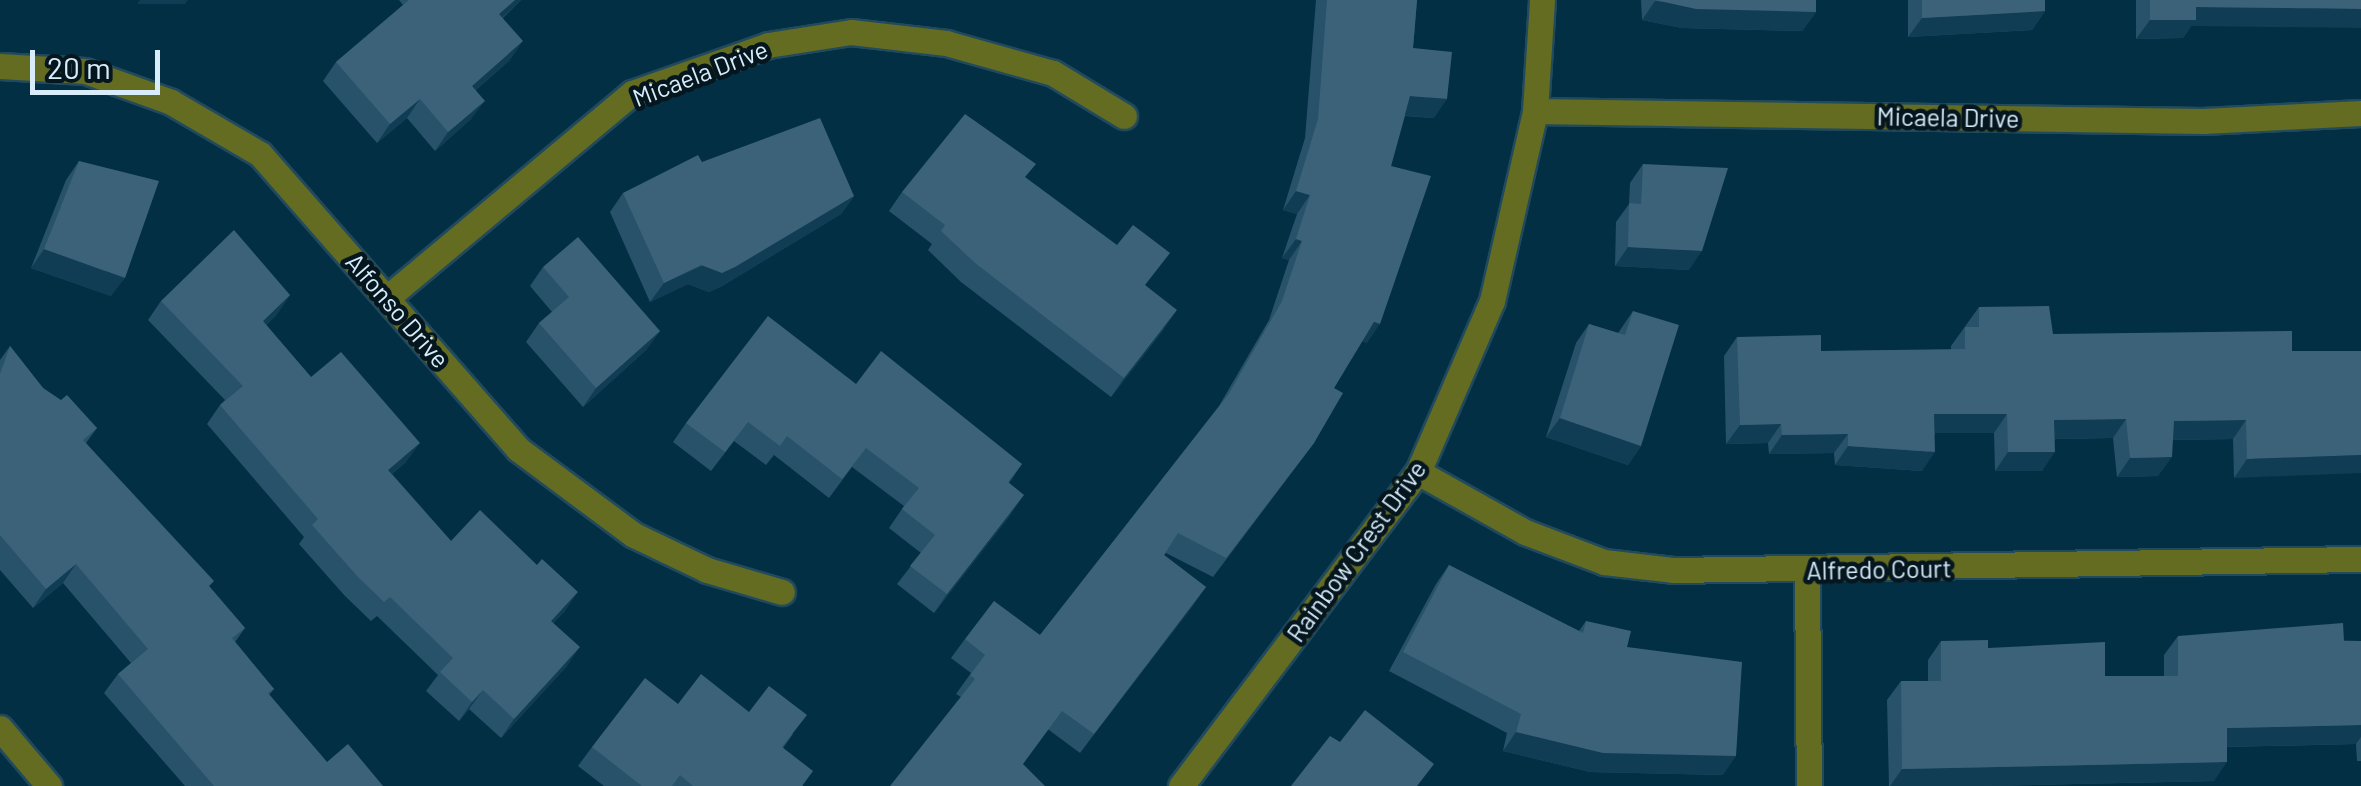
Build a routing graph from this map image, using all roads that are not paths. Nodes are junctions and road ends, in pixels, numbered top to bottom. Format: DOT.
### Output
graph roads {
  1 [pos="1542,0"];
  2 [pos="0,66"];
  3 [pos="1535,110"];
  4 [pos="2361,113"];
  5 [pos="1124,116"];
  6 [pos="388,297"];
  7 [pos="1418,472"];
  8 [pos="2361,559"];
  9 [pos="1807,571"];
  10 [pos="782,592"];
  11 [pos="0,728"];
  12 [pos="49,786"];
  13 [pos="1181,786"];
  14 [pos="1809,786"];
  1 -- 3 [label="street, Rainbow Crest Drive"];
  2 -- 6 [label="street, Alfonso Drive"];
  3 -- 4 [label="street, Micaela Drive"];
  3 -- 7 [label="street, Rainbow Crest Drive"];
  5 -- 6 [label="street, Micaela Drive"];
  6 -- 10 [label="street, Alfonso Drive"];
  7 -- 9 [label="street, Alfredo Court"];
  7 -- 13 [label="street, Rainbow Crest Drive"];
  8 -- 9 [label="street, Alfredo Court"];
  9 -- 14 [label="street"];
  11 -- 12 [label="street"];
}
